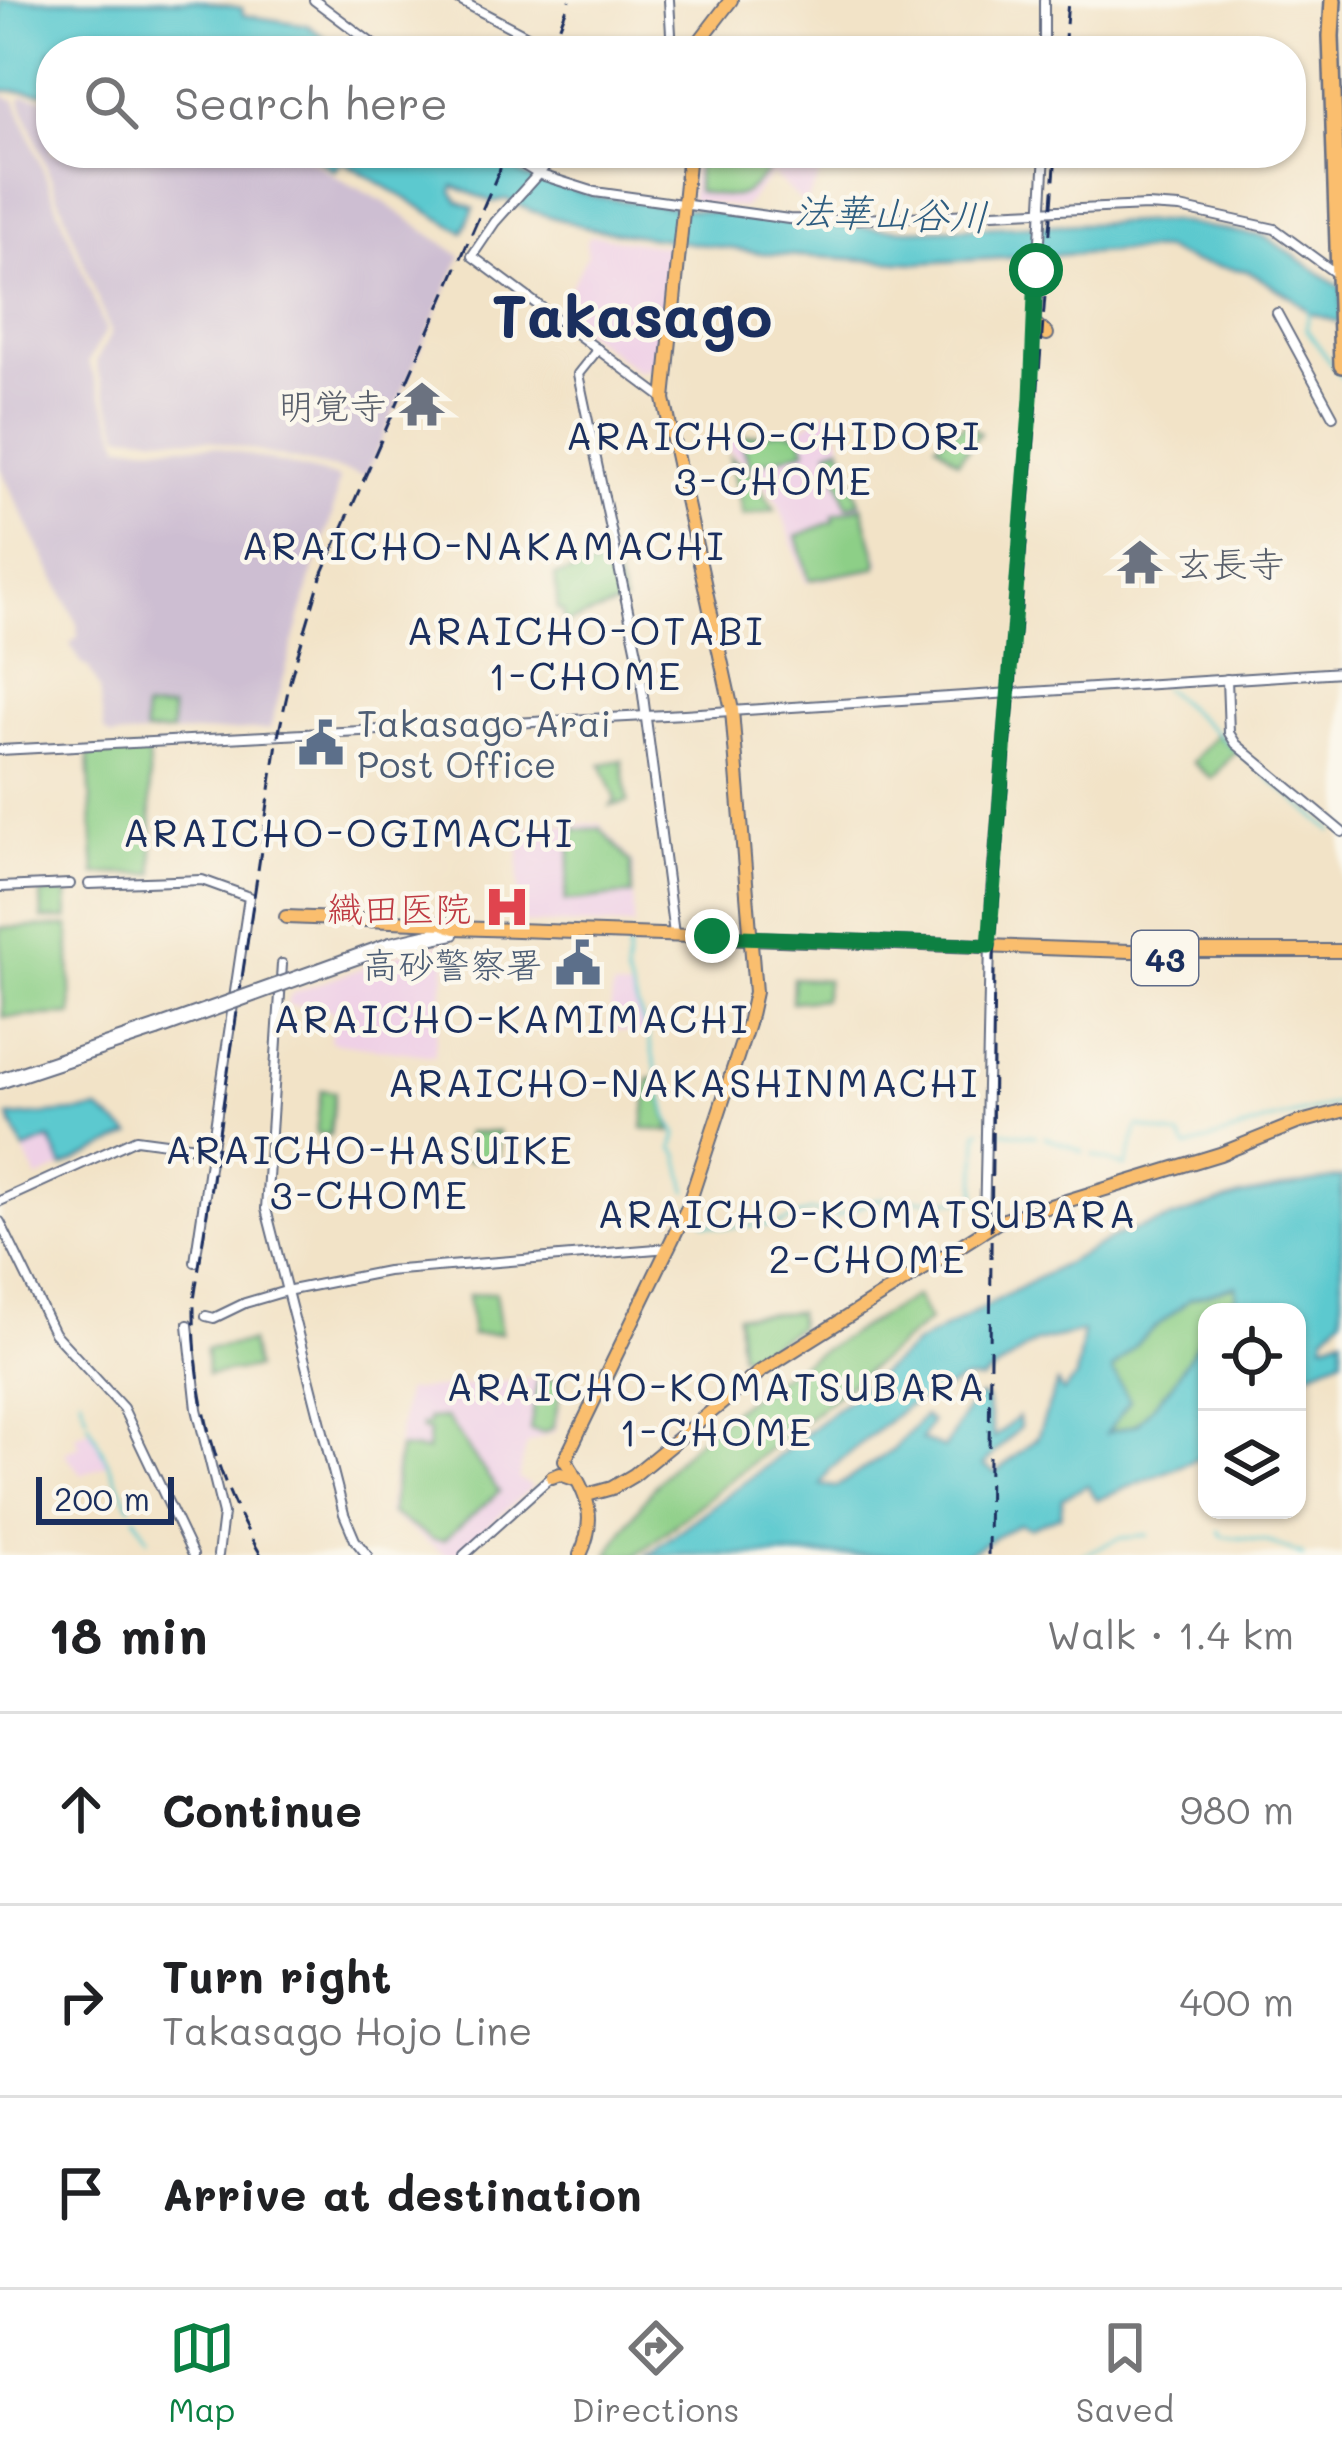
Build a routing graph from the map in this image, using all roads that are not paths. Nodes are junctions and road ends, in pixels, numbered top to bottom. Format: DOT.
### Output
graph roads {
  1 [pos="314,0"];
  2 [pos="459,0"];
  3 [pos="669,0"];
  4 [pos="731,0"];
  5 [pos="1044,0"];
  6 [pos="1333,0"];
  7 [pos="1342,14"];
  8 [pos="362,36"];
  9 [pos="527,36"];
  10 [pos="671,36"];
  11 [pos="704,36"];
  12 [pos="1044,36"];
  13 [pos="1342,117"];
  14 [pos="530,168"];
  15 [pos="543,168"];
  16 [pos="687,168"];
  17 [pos="1044,168"];
  18 [pos="538,173"];
  19 [pos="683,206"];
  20 [pos="1041,211"];
  21 [pos="1340,278"];
  22 [pos="1277,313"];
  23 [pos="1341,330"];
  24 [pos="598,349"];
  25 [pos="1342,365"];
  26 [pos="665,368"];
  27 [pos="639,379"];
  28 [pos="664,399"];
  29 [pos="1333,416"];
  30 [pos="1342,672"];
  31 [pos="1228,679"];
  32 [pos="1007,692"];
  33 [pos="732,710"];
  34 [pos="645,716"];
  35 [pos="0,750"];
  36 [pos="1342,832"];
  37 [pos="70,884"];
  38 [pos="89,884"];
  39 [pos="0,887"];
  40 [pos="286,917"];
  41 [pos="454,931"];
  42 [pos="674,934"];
  43 [pos="754,941"];
  44 [pos="988,950"];
  45 [pos="1342,954"];
  46 [pos="283,964"];
  47 [pos="0,1081"];
  48 [pos="1342,1111"];
  49 [pos="211,1148"];
  50 [pos="0,1201"];
  51 [pos="0,1222"];
  52 [pos="984,1230"];
  53 [pos="669,1248"];
  54 [pos="195,1262"];
  55 [pos="286,1291"];
  56 [pos="206,1316"];
  57 [pos="188,1325"];
  58 [pos="565,1460"];
  59 [pos="552,1477"];
  60 [pos="578,1481"];
  61 [pos="587,1495"];
  62 [pos="193,1555"];
  63 [pos="218,1555"];
  64 [pos="367,1555"];
  65 [pos="464,1555"];
  66 [pos="580,1555"];
  1 -- 8 [label="street"];
  2 -- 9 [label="street"];
  3 -- 10 [label="street"];
  4 -- 11 [label="main road"];
  5 -- 12 [label="street"];
  6 -- 21 [label="highway"];
  7 -- 13 [label="highway"];
  14 -- 18 [label="street"];
  15 -- 18 [label="street"];
  16 -- 19 [label="main road"];
  17 -- 20 [label="street"];
  18 -- 19 [label="street"];
  18 -- 24 [label="street"];
  19 -- 20 [label="street"];
  19 -- 26 [label="main road"];
  20 -- 21 [label="street"];
  20 -- 32 [label="street"];
  21 -- 23 [label="highway"];
  22 -- 29 [label="street"];
  23 -- 25 [label="highway"];
  24 -- 27 [label="street"];
  24 -- 34 [label="street"];
  26 -- 27 [label="street"];
  26 -- 28 [label="main road"];
  27 -- 28 [label="street"];
  28 -- 33 [label="main road"];
  30 -- 31 [label="street"];
  31 -- 32 [label="street"];
  31 -- 36 [label="street"];
  32 -- 33 [label="street"];
  32 -- 44 [label="street"];
  33 -- 34 [label="street"];
  33 -- 43 [label="main road"];
  34 -- 35 [label="street"];
  34 -- 42 [label="street"];
  37 -- 39 [label="street"];
  38 -- 49 [label="street"];
  40 -- 41 [label="main road, 43"];
  41 -- 42 [label="main road, 43"];
  41 -- 43 [label="main road, 43"];
  41 -- 47 [label="street, bridge"];
  42 -- 43 [label="main road, 43"];
  43 -- 44 [label="main road, 43"];
  43 -- 53 [label="main road"];
  44 -- 45 [label="main road, 43"];
  44 -- 52 [label="street"];
  46 -- 55 [label="street"];
  48 -- 52 [label="main road"];
  49 -- 50 [label="street"];
  49 -- 54 [label="street"];
  51 -- 62 [label="street"];
  52 -- 61 [label="main road"];
  53 -- 55 [label="street"];
  53 -- 58 [label="main road"];
  55 -- 56 [label="street"];
  55 -- 64 [label="street"];
  57 -- 63 [label="street"];
  58 -- 59 [label="street"];
  58 -- 60 [label="main road"];
  59 -- 60 [label="main road"];
  59 -- 65 [label="street"];
  60 -- 61 [label="main road"];
  61 -- 66 [label="main road"];
}
